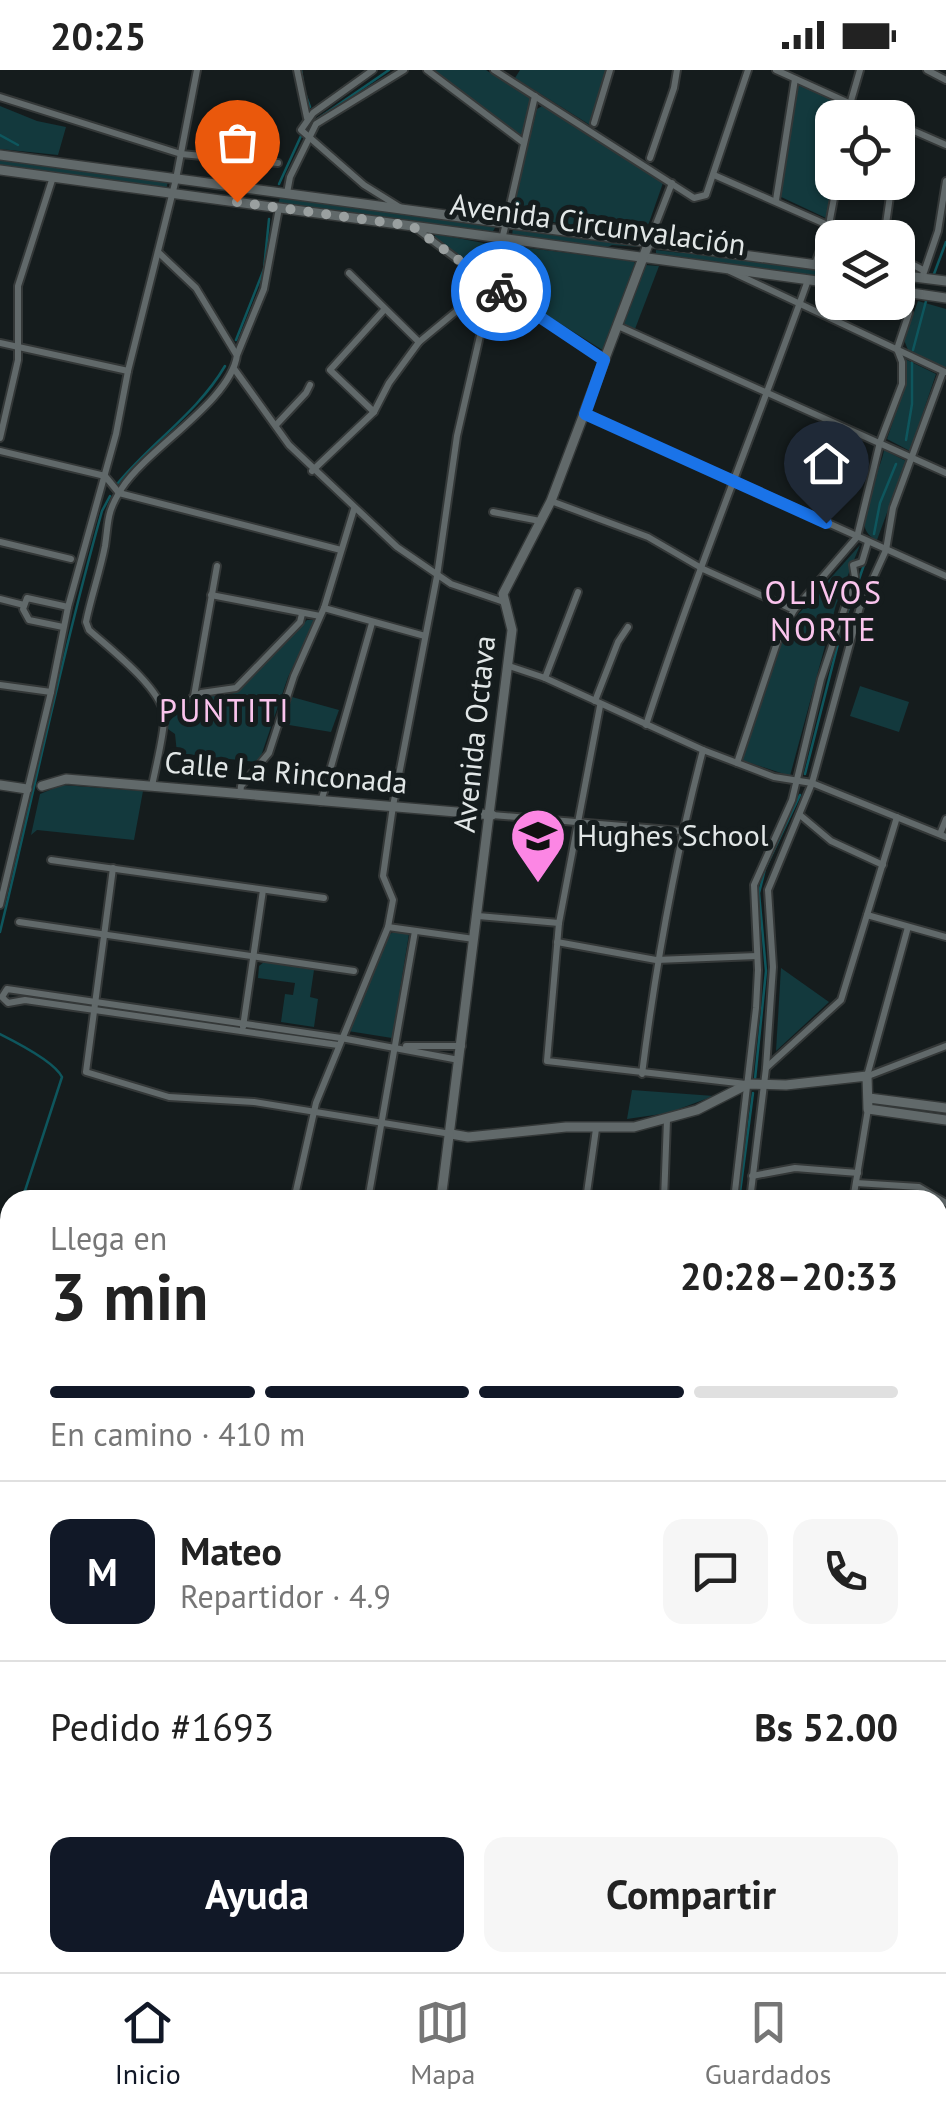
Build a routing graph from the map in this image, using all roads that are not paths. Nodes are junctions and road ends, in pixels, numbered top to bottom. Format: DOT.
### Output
graph roads {
  1 [pos="197,70"];
  2 [pos="297,70"];
  3 [pos="373,70"];
  4 [pos="404,70"];
  5 [pos="427,70"];
  6 [pos="494,70"];
  7 [pos="610,70"];
  8 [pos="677,70"];
  9 [pos="746,70"];
  10 [pos="776,70"];
  11 [pos="860,70"];
  12 [pos="927,70"];
  13 [pos="795,79"];
  14 [pos="946,80"];
  15 [pos="535,96"];
  16 [pos="0,97"];
  17 [pos="841,100"];
  18 [pos="849,100"];
  19 [pos="307,119"];
  20 [pos="594,123"];
  21 [pos="915,132"];
  22 [pos="310,136"];
  23 [pos="524,143"];
  24 [pos="946,145"];
  25 [pos="181,154"];
  26 [pos="0,155"];
  27 [pos="650,158"];
  28 [pos="278,163"];
  29 [pos="0,170"];
  30 [pos="714,175"];
  31 [pos="53,177"];
  32 [pos="176,180"];
  33 [pos="946,181"];
  34 [pos="672,182"];
  35 [pos="172,193"];
  36 [pos="286,193"];
  37 [pos="776,200"];
  38 [pos="279,207"];
  39 [pos="402,209"];
  40 [pos="819,220"];
  41 [pos="506,222"];
  42 [pos="412,226"];
  43 [pos="502,238"];
  44 [pos="649,242"];
  45 [pos="158,252"];
  46 [pos="644,256"];
  47 [pos="815,264"];
  48 [pos="721,267"];
  49 [pos="915,269"];
  50 [pos="349,272"];
  51 [pos="915,276"];
  52 [pos="924,276"];
  53 [pos="808,279"];
  54 [pos="815,280"];
  55 [pos="942,281"];
  56 [pos="490,284"];
  57 [pos="915,293"];
  58 [pos="940,297"];
  59 [pos="798,306"];
  60 [pos="384,310"];
  61 [pos="907,320"];
  62 [pos="618,326"];
  63 [pos="418,342"];
  64 [pos="0,344"];
  65 [pos="18,347"];
  66 [pos="897,348"];
  67 [pos="237,355"];
  68 [pos="604,360"];
  69 [pos="235,370"];
  70 [pos="128,371"];
  71 [pos="944,372"];
  72 [pos="310,384"];
  73 [pos="769,392"];
  74 [pos="374,412"];
  75 [pos="585,414"];
  76 [pos="276,426"];
  77 [pos="0,438"];
  78 [pos="880,442"];
  79 [pos="0,451"];
  80 [pos="913,458"];
  81 [pos="312,470"];
  82 [pos="946,474"];
  83 [pos="105,476"];
  84 [pos="735,481"];
  85 [pos="119,493"];
  86 [pos="551,501"];
  87 [pos="354,510"];
  88 [pos="493,512"];
  89 [pos="541,521"];
  90 [pos="857,537"];
  91 [pos="0,542"];
  92 [pos="868,542"];
  93 [pos="341,550"];
  94 [pos="886,550"];
  95 [pos="71,559"];
  96 [pos="217,566"];
  97 [pos="703,569"];
  98 [pos="436,576"];
  99 [pos="946,576"];
  100 [pos="578,592"];
  101 [pos="212,594"];
  102 [pos="0,599"];
  103 [pos="504,602"];
  104 [pos="24,604"];
  105 [pos="68,607"];
  106 [pos="794,610"];
  107 [pos="322,612"];
  108 [pos="302,614"];
  109 [pos="372,623"];
  110 [pos="63,627"];
  111 [pos="628,627"];
  112 [pos="425,636"];
  113 [pos="508,666"];
  114 [pos="545,678"];
  115 [pos="0,685"];
  116 [pos="51,692"];
  117 [pos="194,696"];
  118 [pos="597,704"];
  119 [pos="164,714"];
  120 [pos="646,725"];
  121 [pos="703,750"];
  122 [pos="737,762"];
  123 [pos="795,782"];
  124 [pos="812,783"];
  125 [pos="0,785"];
  126 [pos="33,787"];
  127 [pos="152,787"];
  128 [pos="240,795"];
  129 [pos="321,802"];
  130 [pos="393,806"];
  131 [pos="492,815"];
  132 [pos="800,815"];
  133 [pos="898,817"];
  134 [pos="946,819"];
  135 [pos="578,822"];
  136 [pos="682,831"];
  137 [pos="943,835"];
  138 [pos="51,860"];
  139 [pos="883,864"];
  140 [pos="113,868"];
  141 [pos="263,890"];
  142 [pos="2,892"];
  143 [pos="324,898"];
  144 [pos="0,906"];
  145 [pos="867,915"];
  146 [pos="478,916"];
  147 [pos="19,922"];
  148 [pos="559,923"];
  149 [pos="388,927"];
  150 [pos="908,927"];
  151 [pos="415,932"];
  152 [pos="102,934"];
  153 [pos="946,937"];
  154 [pos="474,939"];
  155 [pos="557,942"];
  156 [pos="254,956"];
  157 [pos="758,956"];
  158 [pos="656,960"];
  159 [pos="354,971"];
  160 [pos="94,1005"];
  161 [pos="243,1028"];
  162 [pos="339,1042"];
  163 [pos="462,1046"];
  164 [pos="946,1046"];
  165 [pos="394,1047"];
  166 [pos="460,1060"];
  167 [pos="766,1068"];
  168 [pos="642,1074"];
  169 [pos="866,1076"];
  170 [pos="748,1084"];
  171 [pos="763,1085"];
  172 [pos="870,1098"];
  173 [pos="946,1108"];
  174 [pos="868,1109"];
  175 [pos="314,1111"];
  176 [pos="667,1120"];
  177 [pos="946,1120"];
  178 [pos="381,1123"];
  179 [pos="596,1128"];
  180 [pos="451,1134"];
  181 [pos="858,1173"];
  182 [pos="752,1176"];
  183 [pos="856,1183"];
  184 [pos="296,1190"];
  185 [pos="370,1190"];
  186 [pos="443,1190"];
  187 [pos="587,1190"];
  188 [pos="664,1190"];
  189 [pos="735,1190"];
  190 [pos="751,1190"];
  191 [pos="855,1190"];
  192 [pos="925,1190"];
  1 -- 25 [label="street"];
  2 -- 19 [label="street"];
  3 -- 19 [label="street"];
  4 -- 22 [label="street"];
  5 -- 23 [label="street"];
  6 -- 15 [label="street"];
  7 -- 20 [label="street"];
  8 -- 27 [label="street"];
  9 -- 30 [label="street"];
  10 -- 13 [label="street"];
  11 -- 18 [label="street"];
  12 -- 14 [label="street"];
  13 -- 17 [label="street"];
  13 -- 37 [label="street"];
  15 -- 23 [label="street"];
  15 -- 34 [label="street"];
  16 -- 25 [label="street"];
  19 -- 22 [label="street"];
  21 -- 24 [label="street"];
  22 -- 36 [label="street"];
  22 -- 39 [label="street"];
  23 -- 41 [label="street"];
  25 -- 28 [label="street"];
  25 -- 32 [label="street"];
  26 -- 32 [label="main road, Avenida Circunvalación"];
  29 -- 31 [label="main road, Avenida Circunvalación"];
  30 -- 34 [label="street"];
  30 -- 37 [label="street"];
  31 -- 35 [label="main road, Avenida Circunvalación"];
  31 -- 65 [label="street"];
  32 -- 35 [label="street"];
  32 -- 36 [label="main road, Avenida Circunvalación"];
  33 -- 52 [label="street"];
  34 -- 44 [label="street"];
  35 -- 38 [label="main road, Avenida Circunvalación"];
  35 -- 45 [label="street"];
  36 -- 39 [label="main road, Avenida Circunvalación"];
  37 -- 40 [label="street"];
  38 -- 42 [label="main road, Avenida Circunvalación"];
  38 -- 67 [label="street"];
  39 -- 41 [label="main road, Avenida Circunvalación"];
  41 -- 43 [label="street"];
  41 -- 44 [label="main road, Avenida Circunvalación"];
  42 -- 43 [label="main road, Avenida Circunvalación"];
  42 -- 56 [label="street"];
  43 -- 46 [label="main road, Avenida Circunvalación"];
  43 -- 56 [label="street"];
  44 -- 46 [label="main road, Avenida Octava"];
  44 -- 47 [label="main road, Avenida Circunvalación"];
  45 -- 67 [label="street"];
  45 -- 70 [label="street"];
  46 -- 48 [label="main road, Avenida Circunvalación"];
  46 -- 62 [label="main road, Avenida Octava"];
  48 -- 53 [label="main road, Avenida Circunvalación"];
  48 -- 59 [label="street"];
  49 -- 52 [label="street"];
  50 -- 60 [label="street"];
  51 -- 52 [label="main road"];
  52 -- 55 [label="main road"];
  53 -- 54 [label="main road, Avenida Circunvalación"];
  53 -- 59 [label="street"];
  56 -- 63 [label="street"];
  56 -- 68 [label="street"];
  56 -- 98 [label="street"];
  57 -- 58 [label="main road"];
  59 -- 66 [label="street"];
  59 -- 73 [label="street"];
  60 -- 63 [label="street"];
  60 -- 74 [label="street"];
  61 -- 66 [label="street"];
  62 -- 68 [label="main road, Avenida Octava"];
  62 -- 73 [label="street"];
  63 -- 74 [label="street"];
  64 -- 65 [label="street"];
  65 -- 70 [label="street"];
  65 -- 77 [label="street"];
  66 -- 71 [label="street"];
  66 -- 78 [label="street"];
  67 -- 69 [label="street"];
  68 -- 75 [label="main road, Avenida Octava"];
  69 -- 76 [label="street"];
  69 -- 85 [label="street"];
  70 -- 83 [label="street"];
  71 -- 80 [label="street"];
  72 -- 76 [label="street"];
  73 -- 78 [label="street"];
  73 -- 84 [label="street"];
  74 -- 81 [label="street"];
  75 -- 84 [label="street"];
  75 -- 86 [label="main road, Avenida Octava"];
  76 -- 81 [label="street"];
  78 -- 80 [label="street"];
  78 -- 90 [label="street"];
  79 -- 83 [label="street"];
  80 -- 82 [label="street"];
  80 -- 94 [label="street"];
  81 -- 87 [label="street"];
  83 -- 85 [label="street"];
  83 -- 105 [label="street"];
  84 -- 90 [label="street"];
  84 -- 97 [label="street"];
  85 -- 93 [label="street"];
  85 -- 119 [label="street"];
  86 -- 89 [label="main road, Avenida Octava"];
  86 -- 97 [label="street"];
  87 -- 93 [label="street"];
  87 -- 98 [label="street"];
  88 -- 89 [label="street"];
  89 -- 103 [label="main road, Avenida Octava"];
  90 -- 92 [label="street"];
  90 -- 106 [label="street"];
  91 -- 95 [label="street"];
  92 -- 94 [label="street"];
  92 -- 123 [label="street"];
  93 -- 107 [label="street"];
  94 -- 99 [label="street"];
  94 -- 124 [label="street"];
  96 -- 101 [label="street"];
  97 -- 106 [label="street"];
  97 -- 120 [label="street"];
  98 -- 103 [label="street"];
  98 -- 112 [label="street"];
  100 -- 114 [label="street"];
  101 -- 108 [label="street"];
  101 -- 117 [label="street"];
  102 -- 104 [label="street"];
  103 -- 113 [label="main road, Avenida Octava"];
  104 -- 105 [label="street"];
  104 -- 110 [label="street"];
  105 -- 110 [label="street"];
  106 -- 122 [label="street"];
  107 -- 108 [label="street"];
  107 -- 109 [label="street"];
  107 -- 128 [label="street"];
  108 -- 117 [label="street"];
  109 -- 112 [label="street"];
  109 -- 129 [label="street"];
  110 -- 116 [label="street"];
  111 -- 118 [label="street"];
  112 -- 130 [label="street"];
  113 -- 114 [label="street"];
  113 -- 131 [label="main road, Avenida Octava"];
  114 -- 118 [label="street"];
  115 -- 116 [label="street"];
  116 -- 126 [label="street"];
  117 -- 119 [label="street"];
  118 -- 120 [label="street"];
  118 -- 135 [label="street"];
  119 -- 127 [label="street"];
  120 -- 121 [label="street"];
  121 -- 122 [label="street"];
  121 -- 136 [label="street"];
  122 -- 123 [label="street"];
  123 -- 124 [label="street"];
  123 -- 157 [label="street"];
  124 -- 132 [label="street"];
  124 -- 133 [label="street"];
  125 -- 126 [label="main road, Calle La Rinconada"];
  126 -- 127 [label="main road, Calle La Rinconada"];
  126 -- 142 [label="street"];
  127 -- 128 [label="main road, Calle La Rinconada"];
  128 -- 129 [label="main road, Calle La Rinconada"];
  129 -- 130 [label="main road, Calle La Rinconada"];
  130 -- 131 [label="main road, Calle La Rinconada"];
  130 -- 149 [label="street"];
  131 -- 135 [label="street, Calle La Rinconada"];
  131 -- 146 [label="main road, Avenida Octava"];
  132 -- 139 [label="street"];
  132 -- 167 [label="street"];
  133 -- 137 [label="street"];
  133 -- 139 [label="street"];
  134 -- 137 [label="street"];
  135 -- 136 [label="street, Calle La Rinconada"];
  135 -- 148 [label="street"];
  136 -- 158 [label="street"];
  138 -- 140 [label="street"];
  139 -- 145 [label="street"];
  140 -- 141 [label="street"];
  140 -- 152 [label="street"];
  141 -- 143 [label="street"];
  141 -- 156 [label="street"];
  142 -- 144 [label="street"];
  145 -- 150 [label="street"];
  145 -- 167 [label="street"];
  146 -- 148 [label="street"];
  146 -- 154 [label="main road, Avenida Octava"];
  147 -- 152 [label="street"];
  148 -- 155 [label="street"];
  149 -- 151 [label="street"];
  149 -- 162 [label="street"];
  150 -- 153 [label="street"];
  150 -- 169 [label="street"];
  151 -- 154 [label="street"];
  151 -- 165 [label="street"];
  152 -- 156 [label="street"];
  152 -- 160 [label="street"];
  154 -- 163 [label="main road, Avenida Octava"];
  155 -- 158 [label="street"];
  155 -- 168 [label="street"];
  156 -- 159 [label="street"];
  156 -- 161 [label="street"];
  157 -- 158 [label="street"];
  157 -- 170 [label="street"];
  158 -- 168 [label="street"];
  160 -- 160 [label="street"];
  160 -- 161 [label="street"];
  160 -- 175 [label="street"];
  161 -- 162 [label="street"];
  162 -- 165 [label="street"];
  162 -- 175 [label="street"];
  163 -- 165 [label="street"];
  163 -- 166 [label="main road, Avenida Octava"];
  164 -- 169 [label="street"];
  165 -- 166 [label="street"];
  165 -- 178 [label="street"];
  166 -- 180 [label="main road, Avenida Octava"];
  167 -- 171 [label="street"];
  168 -- 170 [label="street"];
  169 -- 171 [label="main road"];
  169 -- 172 [label="main road"];
  170 -- 171 [label="main road"];
  170 -- 176 [label="main road"];
  170 -- 189 [label="street"];
  171 -- 182 [label="street"];
  172 -- 173 [label="main road"];
  172 -- 174 [label="main road"];
  174 -- 177 [label="main road"];
  174 -- 181 [label="street"];
  175 -- 178 [label="street"];
  175 -- 184 [label="street"];
  176 -- 179 [label="main road"];
  176 -- 188 [label="street"];
  178 -- 180 [label="street"];
  178 -- 185 [label="street"];
  179 -- 180 [label="main road"];
  179 -- 187 [label="street"];
  180 -- 186 [label="main road, Avenida Octava"];
  181 -- 182 [label="street"];
  181 -- 183 [label="street"];
  182 -- 190 [label="street"];
  183 -- 191 [label="street"];
  183 -- 192 [label="street"];
}
